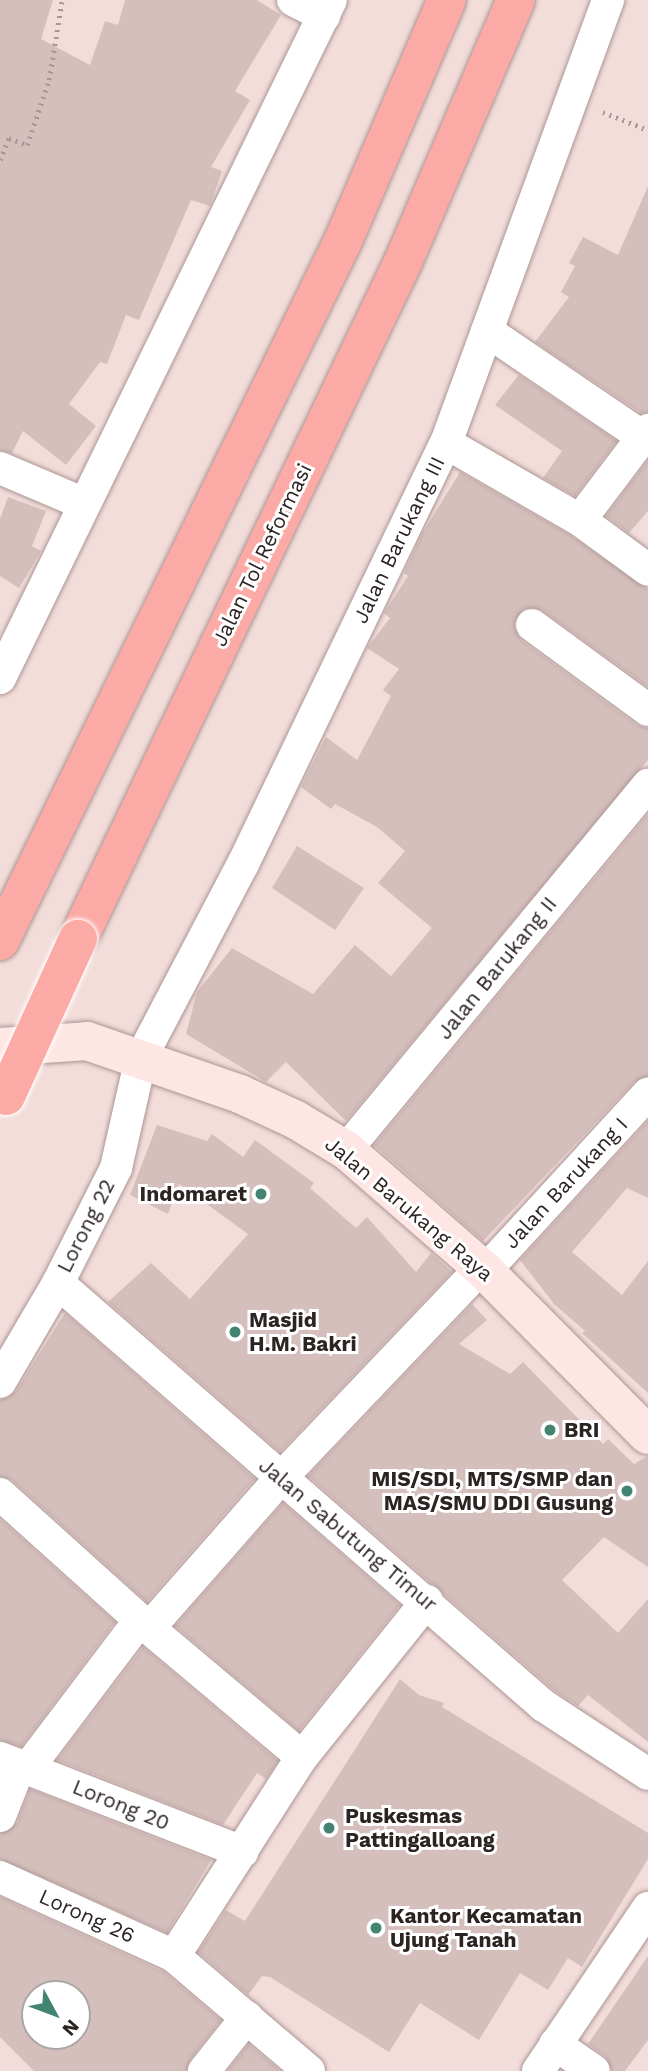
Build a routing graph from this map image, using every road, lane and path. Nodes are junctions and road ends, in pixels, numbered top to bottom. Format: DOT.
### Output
graph roads {
  1 [pos="62,0"];
  2 [pos="293,0"];
  3 [pos="447,0"];
  4 [pos="516,0"];
  5 [pos="608,0"];
  6 [pos="327,8"];
  7 [pos="572,99"];
  8 [pos="648,130"];
  9 [pos="0,160"];
  10 [pos="487,331"];
  11 [pos="645,433"];
  12 [pos="446,443"];
  13 [pos="0,468"];
  14 [pos="85,504"];
  15 [pos="580,520"];
  16 [pos="648,570"];
  17 [pos="532,625"];
  18 [pos="0,678"];
  19 [pos="648,710"];
  20 [pos="648,785"];
  21 [pos="0,941"];
  22 [pos="0,1047"];
  23 [pos="141,1058"];
  24 [pos="648,1094"];
  25 [pos="3,1102"];
  26 [pos="346,1150"];
  27 [pos="483,1269"];
  28 [pos="58,1283"];
  29 [pos="0,1382"];
  30 [pos="648,1435"];
  31 [pos="280,1479"];
  32 [pos="0,1494"];
  33 [pos="427,1601"];
  34 [pos="144,1624"];
  35 [pos="302,1757"];
  36 [pos="16,1764"];
  37 [pos="648,1774"];
  38 [pos="0,1816"];
  39 [pos="242,1852"];
  40 [pos="0,1877"];
  41 [pos="648,1908"];
  42 [pos="174,1956"];
  43 [pos="247,2018"];
  44 [pos="555,2044"];
  45 [pos="204,2071"];
  46 [pos="310,2071"];
  47 [pos="538,2071"];
  48 [pos="594,2071"];
  1 -- 9 [label="path"];
  2 -- 6 [label="street"];
  3 -- 21 [label="highway"];
  4 -- 25 [label="highway, Jalan Tol Reformasi, bridge"];
  5 -- 7 [label="street, Jalan Barukang III"];
  6 -- 14 [label="street"];
  7 -- 8 [label="path"];
  7 -- 10 [label="street, Jalan Barukang III"];
  10 -- 11 [label="street"];
  10 -- 12 [label="street, Jalan Barukang III"];
  11 -- 15 [label="street"];
  12 -- 15 [label="street"];
  12 -- 23 [label="street, Jalan Barukang III"];
  13 -- 14 [label="street"];
  14 -- 18 [label="street"];
  15 -- 16 [label="street"];
  17 -- 19 [label="street"];
  20 -- 26 [label="street, Jalan Barukang II"];
  22 -- 23 [label="street, Jalan Barukang Raya"];
  23 -- 26 [label="street, Jalan Barukang Raya"];
  23 -- 28 [label="street, Lorong 22"];
  24 -- 27 [label="street, Jalan Barukang I"];
  26 -- 27 [label="street, Jalan Barukang Raya"];
  27 -- 30 [label="street, Jalan Barukang Raya"];
  27 -- 31 [label="street, Jalan Barukang I"];
  28 -- 29 [label="street, Lorong 22"];
  28 -- 31 [label="street, Jalan Sabutung Timur"];
  31 -- 33 [label="street, Jalan Sabutung Timur"];
  31 -- 34 [label="street, Jalan Barukang I"];
  32 -- 34 [label="street"];
  33 -- 35 [label="street"];
  33 -- 37 [label="street, Jalan Sabutung Timur"];
  34 -- 35 [label="street"];
  34 -- 36 [label="street, Jalan Barukang I"];
  35 -- 39 [label="street"];
  36 -- 38 [label="street, Jalan Barukang I"];
  36 -- 39 [label="street, Lorong 20"];
  39 -- 42 [label="street"];
  40 -- 42 [label="street, Lorong 26"];
  41 -- 44 [label="street"];
  42 -- 43 [label="street, Lorong 26"];
  43 -- 45 [label="street"];
  43 -- 46 [label="street, Lorong 26"];
  44 -- 47 [label="street"];
  44 -- 48 [label="street"];
}
